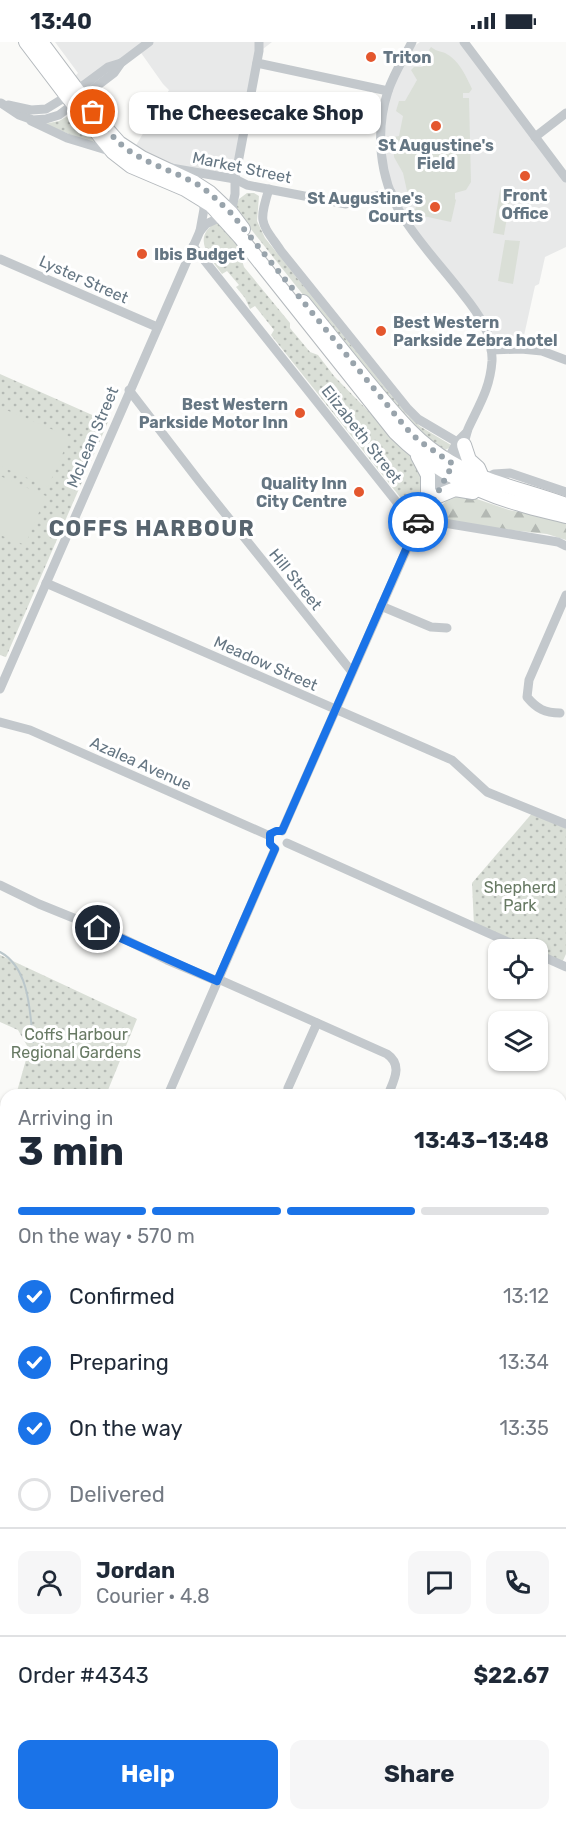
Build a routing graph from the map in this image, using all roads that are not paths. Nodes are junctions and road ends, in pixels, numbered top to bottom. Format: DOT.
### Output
graph roads {
  1 [pos="26,42"];
  2 [pos="41,42"];
  3 [pos="149,42"];
  4 [pos="259,42"];
  5 [pos="412,42"];
  6 [pos="420,42"];
  7 [pos="463,43"];
  8 [pos="407,51"];
  9 [pos="257,63"];
  10 [pos="388,91"];
  11 [pos="75,97"];
  12 [pos="0,103"];
  13 [pos="566,113"];
  14 [pos="25,118"];
  15 [pos="535,137"];
  16 [pos="113,152"];
  17 [pos="157,165"];
  18 [pos="566,178"];
  19 [pos="235,179"];
  20 [pos="268,189"];
  21 [pos="391,192"];
  22 [pos="203,200"];
  23 [pos="226,215"];
  24 [pos="200,231"];
  25 [pos="193,246"];
  26 [pos="0,259"];
  27 [pos="157,327"];
  28 [pos="491,350"];
  29 [pos="566,360"];
  30 [pos="129,390"];
  31 [pos="463,439"];
  32 [pos="416,452"];
  33 [pos="448,467"];
  34 [pos="485,474"];
  35 [pos="566,492"];
  36 [pos="432,496"];
  37 [pos="518,504"];
  38 [pos="566,505"];
  39 [pos="566,516"];
  40 [pos="420,519"];
  41 [pos="566,546"];
  42 [pos="46,583"];
  43 [pos="566,594"];
  44 [pos="381,606"];
  45 [pos="447,628"];
  46 [pos="352,672"];
  47 [pos="0,689"];
  48 [pos="336,709"];
  49 [pos="560,713"];
  50 [pos="0,722"];
  51 [pos="566,824"];
  52 [pos="282,831"];
  53 [pos="270,836"];
  54 [pos="287,843"];
  55 [pos="275,849"];
  56 [pos="0,885"];
  57 [pos="501,939"];
  58 [pos="566,954"];
  59 [pos="548,959"];
  60 [pos="564,966"];
  61 [pos="217,980"];
  62 [pos="317,1023"];
  63 [pos="171,1089"];
  64 [pos="288,1089"];
  65 [pos="390,1089"];
  1 -- 11 [label="highway"];
  2 -- 11 [label="highway"];
  3 -- 11 [label="street"];
  4 -- 9 [label="street"];
  5 -- 8 [label="street"];
  6 -- 8 [label="street"];
  7 -- 15 [label="street"];
  8 -- 10 [label="street"];
  9 -- 10 [label="street"];
  9 -- 19 [label="street"];
  10 -- 21 [label="street"];
  11 -- 12 [label="street"];
  11 -- 14 [label="street"];
  11 -- 16 [label="highway"];
  11 -- 17 [label="highway"];
  12 -- 14 [label="street"];
  13 -- 15 [label="street"];
  14 -- 16 [label="street"];
  15 -- 18 [label="street"];
  16 -- 22 [label="highway"];
  17 -- 19 [label="street, Market Street"];
  17 -- 23 [label="highway"];
  19 -- 20 [label="street, Market Street"];
  19 -- 23 [label="street"];
  20 -- 21 [label="street, Market Street"];
  20 -- 31 [label="street"];
  21 -- 28 [label="street"];
  22 -- 23 [label="highway"];
  22 -- 24 [label="street, McLean Street"];
  23 -- 24 [label="street"];
  23 -- 32 [label="highway"];
  23 -- 33 [label="highway"];
  24 -- 25 [label="street, McLean Street"];
  25 -- 27 [label="street, McLean Street"];
  25 -- 40 [label="street, Elizabeth Street"];
  26 -- 27 [label="street, Lyster Street"];
  27 -- 30 [label="street, McLean Street"];
  28 -- 29 [label="street"];
  28 -- 31 [label="street"];
  30 -- 42 [label="street, McLean Street"];
  30 -- 46 [label="street, Hill Street"];
  31 -- 33 [label="street"];
  31 -- 34 [label="highway"];
  32 -- 33 [label="highway"];
  32 -- 36 [label="highway"];
  33 -- 34 [label="highway"];
  33 -- 36 [label="street"];
  33 -- 37 [label="highway"];
  34 -- 35 [label="street"];
  34 -- 38 [label="highway"];
  36 -- 37 [label="highway"];
  36 -- 40 [label="street"];
  37 -- 39 [label="highway"];
  40 -- 41 [label="street, Elizabeth Street"];
  40 -- 44 [label="street"];
  42 -- 47 [label="street, McLean Street"];
  42 -- 48 [label="street, Meadow Street"];
  43 -- 49 [label="street"];
  44 -- 45 [label="street"];
  44 -- 46 [label="street"];
  46 -- 48 [label="street"];
  48 -- 51 [label="street, Meadow Street"];
  48 -- 52 [label="street"];
  50 -- 53 [label="street, Azalea Avenue"];
  52 -- 53 [label="street"];
  52 -- 54 [label="street"];
  53 -- 55 [label="street"];
  54 -- 55 [label="street"];
  54 -- 57 [label="street"];
  55 -- 61 [label="street"];
  56 -- 61 [label="street"];
  58 -- 60 [label="street"];
  59 -- 60 [label="street"];
  61 -- 62 [label="street"];
  61 -- 63 [label="street"];
  62 -- 64 [label="street"];
  62 -- 65 [label="street"];
}
